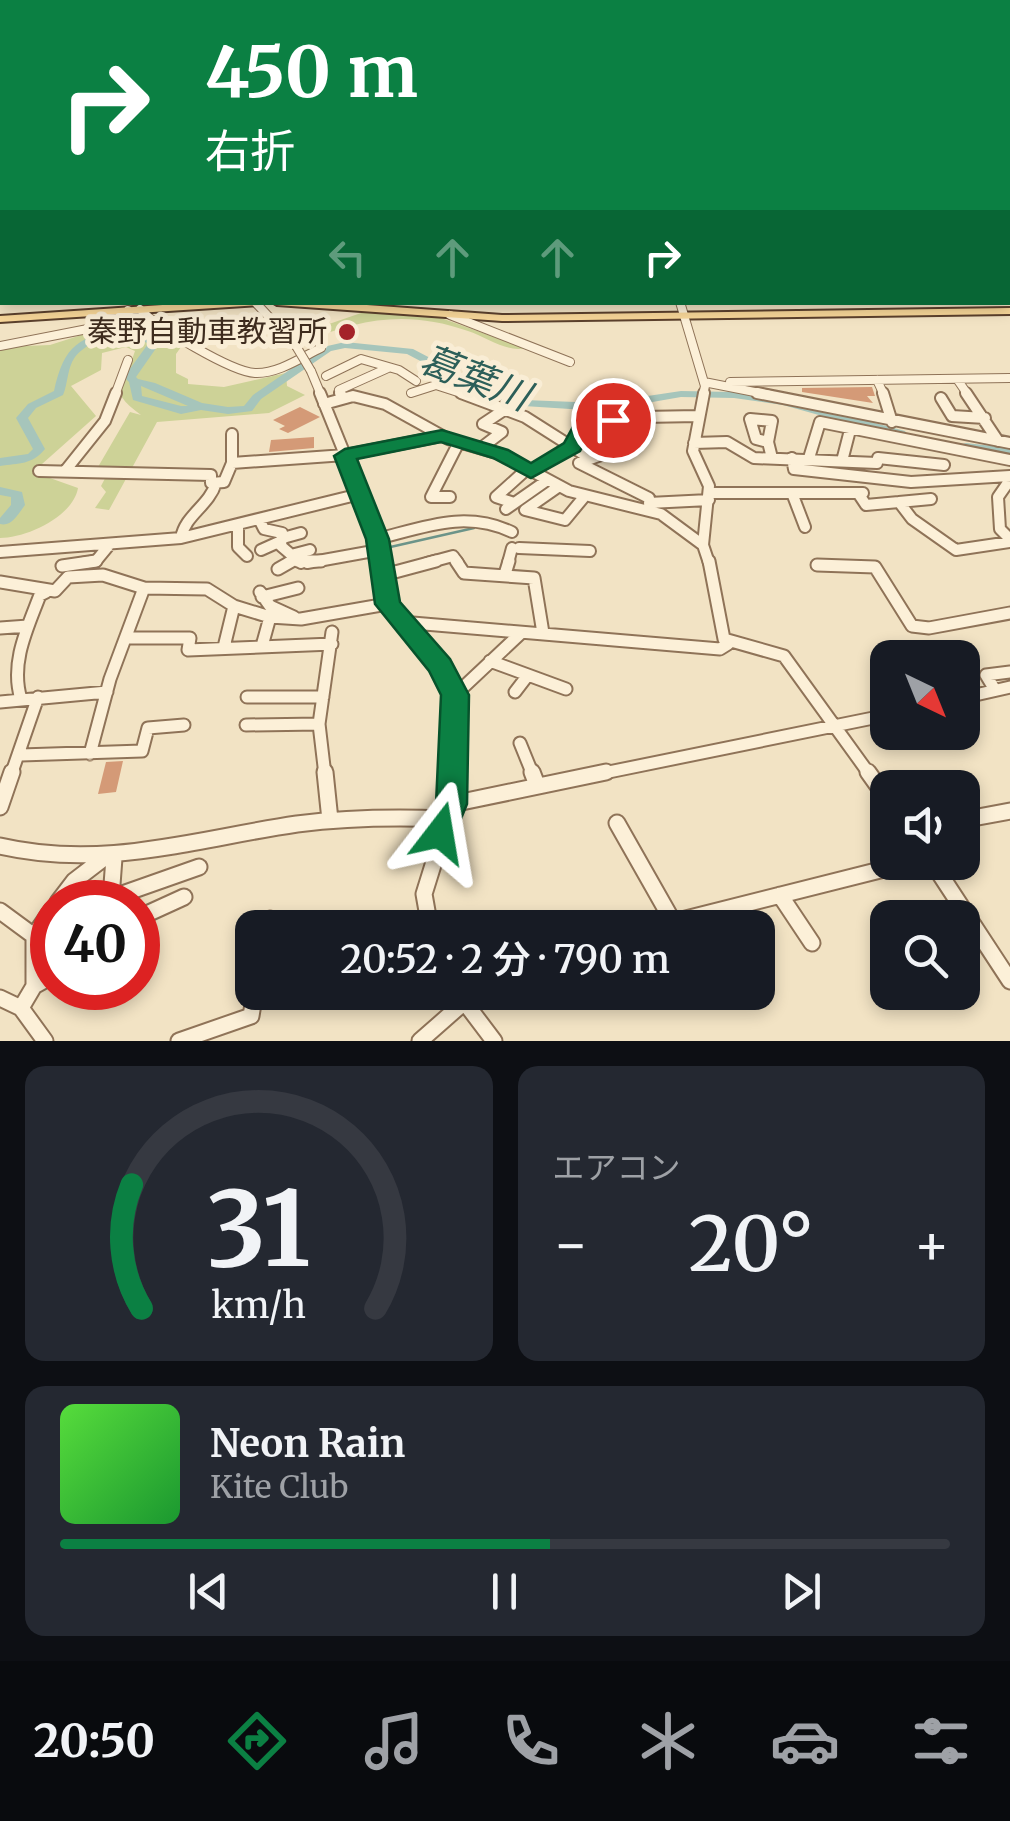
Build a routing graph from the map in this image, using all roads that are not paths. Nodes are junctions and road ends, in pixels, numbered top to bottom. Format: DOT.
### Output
graph roads {
  1 [pos="159,305"];
  2 [pos="259,305"];
  3 [pos="314,305"];
  4 [pos="682,308"];
  5 [pos="134,310"];
  6 [pos="1010,311"];
  7 [pos="450,316"];
  8 [pos="0,319"];
  9 [pos="0,346"];
  10 [pos="321,348"];
  11 [pos="128,360"];
  12 [pos="570,362"];
  13 [pos="389,367"];
  14 [pos="326,376"];
  15 [pos="1010,378"];
  16 [pos="957,379"];
  17 [pos="876,380"];
  18 [pos="416,381"];
  19 [pos="704,384"];
  20 [pos="411,392"];
  21 [pos="343,398"];
  22 [pos="324,404"];
  23 [pos="930,404"];
  24 [pos="504,410"];
  25 [pos="698,416"];
  26 [pos="587,418"];
  27 [pos="984,418"];
  28 [pos="892,422"];
  29 [pos="850,430"];
  30 [pos="232,434"];
  31 [pos="442,436"];
  32 [pos="882,437"];
  33 [pos="998,441"];
  34 [pos="458,442"];
  35 [pos="768,442"];
  36 [pos="694,443"];
  37 [pos="1010,443"];
  38 [pos="572,446"];
  39 [pos="481,448"];
  40 [pos="944,450"];
  41 [pos="345,456"];
  42 [pos="977,456"];
  43 [pos="588,458"];
  44 [pos="772,458"];
  45 [pos="792,458"];
  46 [pos="809,458"];
  47 [pos="878,458"];
  48 [pos="1010,460"];
  49 [pos="232,463"];
  50 [pos="837,464"];
  51 [pos="944,464"];
  52 [pos="529,470"];
  53 [pos="39,471"];
  54 [pos="64,472"];
  55 [pos="980,476"];
  56 [pos="950,478"];
  57 [pos="1007,480"];
  58 [pos="546,481"];
  59 [pos="216,483"];
  60 [pos="558,487"];
  61 [pos="792,493"];
  62 [pos="360,494"];
  63 [pos="709,496"];
  64 [pos="450,497"];
  65 [pos="584,497"];
  66 [pos="931,499"];
  67 [pos="899,502"];
  68 [pos="650,507"];
  69 [pos="260,521"];
  70 [pos="807,524"];
  71 [pos="238,527"];
  72 [pos="512,532"];
  73 [pos="301,533"];
  74 [pos="181,538"];
  75 [pos="282,540"];
  76 [pos="1010,540"];
  77 [pos="110,544"];
  78 [pos="378,544"];
  79 [pos="704,545"];
  80 [pos="261,550"];
  81 [pos="310,550"];
  82 [pos="590,551"];
  83 [pos="0,552"];
  84 [pos="247,556"];
  85 [pos="817,564"];
  86 [pos="62,566"];
  87 [pos="278,568"];
  88 [pos="505,574"];
  89 [pos="295,575"];
  90 [pos="380,576"];
  91 [pos="0,585"];
  92 [pos="144,588"];
  93 [pos="43,594"];
  94 [pos="387,604"];
  95 [pos="234,606"];
  96 [pos="1010,613"];
  97 [pos="270,617"];
  98 [pos="296,619"];
  99 [pos="401,622"];
  100 [pos="28,626"];
  101 [pos="0,628"];
  102 [pos="521,633"];
  103 [pos="544,633"];
  104 [pos="127,638"];
  105 [pos="728,644"];
  106 [pos="262,646"];
  107 [pos="224,647"];
  108 [pos="490,661"];
  109 [pos="1010,672"];
  110 [pos="528,674"];
  111 [pos="1010,687"];
  112 [pos="566,689"];
  113 [pos="995,690"];
  114 [pos="107,692"];
  115 [pos="515,692"];
  116 [pos="980,694"];
  117 [pos="455,695"];
  118 [pos="38,696"];
  119 [pos="323,697"];
  120 [pos="247,698"];
  121 [pos="21,699"];
  122 [pos="0,702"];
  123 [pos="870,718"];
  124 [pos="319,724"];
  125 [pos="833,724"];
  126 [pos="184,725"];
  127 [pos="246,725"];
  128 [pos="520,742"];
  129 [pos="90,754"];
  130 [pos="21,755"];
  131 [pos="870,775"];
  132 [pos="537,785"];
  133 [pos="452,804"];
  134 [pos="0,806"];
  135 [pos="1010,810"];
  136 [pos="980,816"];
  137 [pos="444,819"];
  138 [pos="330,820"];
  139 [pos="616,823"];
  140 [pos="0,846"];
  141 [pos="110,858"];
  142 [pos="199,867"];
  143 [pos="870,872"];
  144 [pos="76,880"];
  145 [pos="944,880"];
  146 [pos="780,895"];
  147 [pos="184,897"];
  148 [pos="160,908"];
  149 [pos="427,910"];
  150 [pos="666,910"];
  151 [pos="715,910"];
  152 [pos="0,911"];
  153 [pos="30,933"];
  154 [pos="812,943"];
  155 [pos="1010,981"];
  156 [pos="30,993"];
  157 [pos="0,998"];
  158 [pos="21,1008"];
  159 [pos="252,1010"];
  160 [pos="449,1010"];
  161 [pos="472,1010"];
  162 [pos="45,1041"];
  163 [pos="179,1041"];
  164 [pos="420,1041"];
  165 [pos="494,1041"];
  1 -- 5 [label="main road"];
  2 -- 22 [label="street, bridge"];
  3 -- 7 [label="main road"];
  4 -- 6 [label="main road"];
  4 -- 7 [label="main road"];
  4 -- 19 [label="street"];
  5 -- 8 [label="main road"];
  5 -- 9 [label="street"];
  5 -- 10 [label="street"];
  7 -- 12 [label="street"];
  11 -- 54 [label="street"];
  13 -- 14 [label="street"];
  13 -- 18 [label="street"];
  13 -- 21 [label="street"];
  15 -- 16 [label="street"];
  16 -- 17 [label="street"];
  16 -- 27 [label="street"];
  17 -- 19 [label="street"];
  17 -- 28 [label="street"];
  19 -- 25 [label="street"];
  19 -- 28 [label="street"];
  20 -- 24 [label="street"];
  21 -- 22 [label="street"];
  21 -- 31 [label="street"];
  22 -- 41 [label="street"];
  23 -- 27 [label="street"];
  24 -- 38 [label="street"];
  24 -- 39 [label="street"];
  25 -- 26 [label="street"];
  25 -- 36 [label="street"];
  26 -- 38 [label="street"];
  26 -- 43 [label="street"];
  27 -- 33 [label="street"];
  28 -- 33 [label="street"];
  29 -- 32 [label="street"];
  29 -- 46 [label="street"];
  29 -- 50 [label="street"];
  30 -- 49 [label="street"];
  31 -- 34 [label="street"];
  31 -- 41 [label="street"];
  32 -- 40 [label="street"];
  32 -- 47 [label="street"];
  33 -- 37 [label="street"];
  34 -- 39 [label="street"];
  34 -- 64 [label="street"];
  35 -- 44 [label="street"];
  36 -- 44 [label="street"];
  36 -- 63 [label="street"];
  38 -- 43 [label="street"];
  38 -- 52 [label="street"];
  39 -- 52 [label="street"];
  40 -- 42 [label="street"];
  40 -- 51 [label="street"];
  41 -- 49 [label="street"];
  41 -- 62 [label="street"];
  42 -- 48 [label="street"];
  42 -- 55 [label="street"];
  43 -- 68 [label="street"];
  44 -- 45 [label="street"];
  45 -- 46 [label="street"];
  45 -- 50 [label="street"];
  46 -- 50 [label="street"];
  47 -- 50 [label="street"];
  47 -- 51 [label="street"];
  49 -- 59 [label="street"];
  50 -- 56 [label="street"];
  51 -- 56 [label="street"];
  52 -- 58 [label="street"];
  52 -- 58 [label="street"];
  53 -- 54 [label="street"];
  54 -- 59 [label="street"];
  55 -- 56 [label="street"];
  55 -- 57 [label="street"];
  57 -- 76 [label="street"];
  58 -- 60 [label="street"];
  59 -- 74 [label="street"];
  60 -- 65 [label="street"];
  60 -- 65 [label="street"];
  61 -- 63 [label="street"];
  61 -- 67 [label="street"];
  61 -- 70 [label="street"];
  62 -- 69 [label="street"];
  62 -- 78 [label="street"];
  63 -- 68 [label="street"];
  63 -- 79 [label="street"];
  65 -- 68 [label="street"];
  66 -- 67 [label="street"];
  67 -- 76 [label="street"];
  68 -- 79 [label="street"];
  69 -- 71 [label="street"];
  69 -- 75 [label="street"];
  71 -- 74 [label="street"];
  71 -- 84 [label="street"];
  72 -- 78 [label="street"];
  73 -- 75 [label="street"];
  74 -- 77 [label="street"];
  75 -- 80 [label="street"];
  75 -- 89 [label="street"];
  77 -- 83 [label="street"];
  77 -- 86 [label="street"];
  78 -- 89 [label="street"];
  78 -- 90 [label="street"];
  79 -- 105 [label="street"];
  81 -- 89 [label="street"];
  82 -- 88 [label="street"];
  85 -- 96 [label="street"];
  87 -- 89 [label="street"];
  88 -- 90 [label="street"];
  88 -- 103 [label="street"];
  89 -- 98 [label="street"];
  90 -- 94 [label="street"];
  91 -- 93 [label="street"];
  92 -- 93 [label="street"];
  92 -- 95 [label="street"];
  92 -- 104 [label="street"];
  93 -- 100 [label="street"];
  94 -- 98 [label="street"];
  94 -- 99 [label="street"];
  95 -- 97 [label="street"];
  95 -- 107 [label="street"];
  97 -- 98 [label="street"];
  97 -- 106 [label="street"];
  99 -- 102 [label="street"];
  99 -- 117 [label="street"];
  100 -- 101 [label="street"];
  100 -- 121 [label="street"];
  102 -- 103 [label="street"];
  102 -- 108 [label="street"];
  103 -- 105 [label="street"];
  104 -- 107 [label="street"];
  104 -- 114 [label="street"];
  105 -- 125 [label="street"];
  106 -- 107 [label="street"];
  106 -- 119 [label="street"];
  108 -- 110 [label="street"];
  108 -- 117 [label="street"];
  109 -- 113 [label="street"];
  110 -- 112 [label="street"];
  110 -- 115 [label="street"];
  111 -- 113 [label="street"];
  113 -- 116 [label="street"];
  114 -- 118 [label="street"];
  114 -- 129 [label="street"];
  117 -- 133 [label="street"];
  118 -- 121 [label="street"];
  118 -- 130 [label="street"];
  119 -- 120 [label="street"];
  119 -- 124 [label="street"];
  121 -- 122 [label="street"];
  123 -- 125 [label="street"];
  124 -- 127 [label="street"];
  124 -- 138 [label="street"];
  125 -- 131 [label="street"];
  125 -- 132 [label="street"];
  126 -- 129 [label="street"];
  128 -- 132 [label="street"];
  129 -- 130 [label="street"];
  130 -- 134 [label="street"];
  132 -- 133 [label="street"];
  133 -- 137 [label="street"];
  135 -- 136 [label="street"];
  137 -- 138 [label="street"];
  137 -- 149 [label="street"];
  138 -- 141 [label="street"];
  139 -- 150 [label="street"];
  140 -- 141 [label="street"];
  141 -- 142 [label="street"];
  141 -- 144 [label="street"];
  143 -- 146 [label="street"];
  145 -- 155 [label="street"];
  146 -- 151 [label="street"];
  146 -- 154 [label="street"];
  147 -- 148 [label="street"];
  152 -- 153 [label="street"];
  156 -- 158 [label="street"];
  157 -- 158 [label="street"];
  158 -- 162 [label="street"];
  159 -- 163 [label="street"];
  160 -- 164 [label="street"];
  161 -- 165 [label="street"];
}
